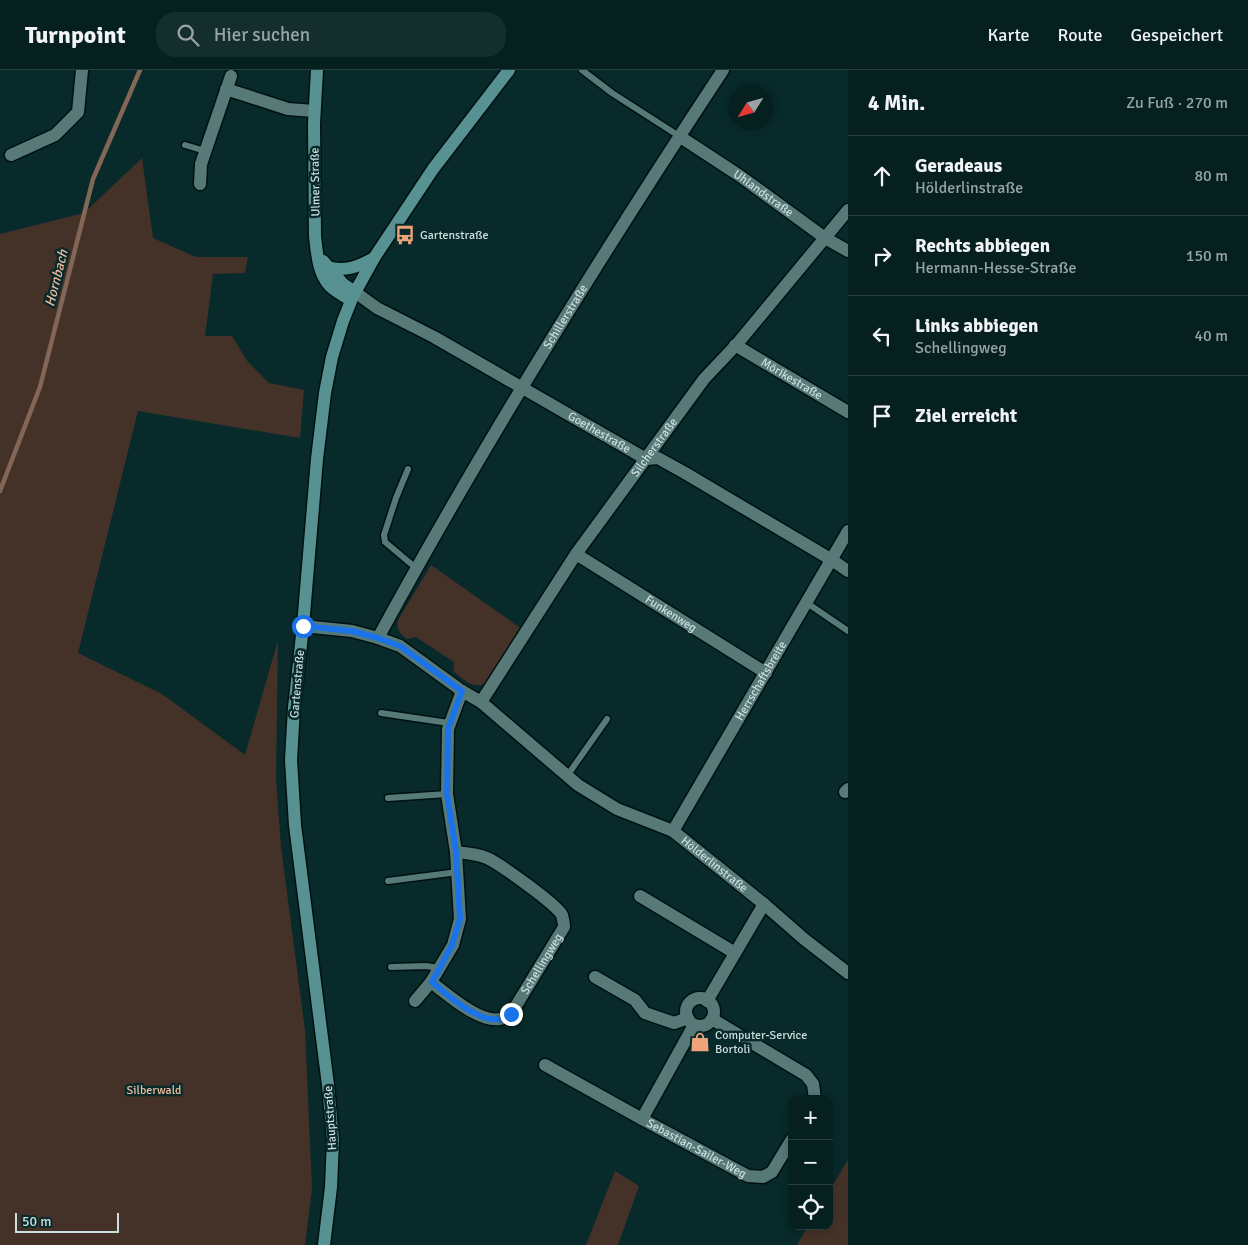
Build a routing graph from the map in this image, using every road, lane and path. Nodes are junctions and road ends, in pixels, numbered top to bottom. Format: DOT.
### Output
graph roads {
  1 [pos="82,70"];
  2 [pos="317,70"];
  3 [pos="509,70"];
  4 [pos="582,70"];
  5 [pos="723,70"];
  6 [pos="231,76"];
  7 [pos="226,89"];
  8 [pos="314,110"];
  9 [pos="679,136"];
  10 [pos="184,145"];
  11 [pos="205,151"];
  12 [pos="11,155"];
  13 [pos="200,184"];
  14 [pos="848,210"];
  15 [pos="825,238"];
  16 [pos="848,251"];
  17 [pos="318,253"];
  18 [pos="374,258"];
  19 [pos="327,267"];
  20 [pos="353,296"];
  21 [pos="735,346"];
  22 [pos="522,389"];
  23 [pos="848,412"];
  24 [pos="646,459"];
  25 [pos="408,468"];
  26 [pos="848,531"];
  27 [pos="576,554"];
  28 [pos="832,560"];
  29 [pos="416,568"];
  30 [pos="848,571"];
  31 [pos="807,603"];
  32 [pos="303,626"];
  33 [pos="848,631"];
  34 [pos="378,638"];
  35 [pos="766,673"];
  36 [pos="462,691"];
  37 [pos="481,702"];
  38 [pos="381,713"];
  39 [pos="607,719"];
  40 [pos="449,723"];
  41 [pos="567,776"];
  42 [pos="447,794"];
  43 [pos="388,798"];
  44 [pos="673,831"];
  45 [pos="456,852"];
  46 [pos="458,872"];
  47 [pos="388,881"];
  48 [pos="640,896"];
  49 [pos="764,904"];
  50 [pos="735,953"];
  51 [pos="391,967"];
  52 [pos="439,968"];
  53 [pos="848,973"];
  54 [pos="595,977"];
  55 [pos="432,982"];
  56 [pos="316,991"];
  57 [pos="415,1001"];
  58 [pos="707,1001"];
  59 [pos="712,1019"];
  60 [pos="691,1022"];
  61 [pos="544,1065"];
  62 [pos="814,1095"];
  63 [pos="642,1119"];
  64 [pos="791,1140"];
  65 [pos="324,1245"];
  1 -- 12 [label="street"];
  2 -- 8 [label="main road, Ulmer Straße"];
  3 -- 18 [label="main road, Gartenstraße"];
  4 -- 9 [label="lane"];
  5 -- 9 [label="street, Schillerstraße"];
  6 -- 7 [label="street"];
  7 -- 8 [label="street"];
  7 -- 11 [label="street"];
  8 -- 17 [label="main road, Ulmer Straße"];
  9 -- 15 [label="street, Uhlandstraße"];
  9 -- 22 [label="street, Schillerstraße"];
  10 -- 11 [label="lane"];
  11 -- 13 [label="street"];
  14 -- 15 [label="street, Silcherstraße"];
  15 -- 16 [label="street, Uhlandstraße"];
  15 -- 21 [label="street, Silcherstraße"];
  17 -- 19 [label="main road, Ulmer Straße"];
  17 -- 20 [label="main road, Ulmer Straße"];
  18 -- 19 [label="main road"];
  18 -- 20 [label="main road, Gartenstraße"];
  19 -- 20 [label="main road, Ulmer Straße"];
  20 -- 22 [label="street, Goethestraße"];
  20 -- 32 [label="main road, Gartenstraße"];
  21 -- 23 [label="street, Mörikestraße"];
  21 -- 24 [label="street, Silcherstraße"];
  22 -- 24 [label="street, Goethestraße"];
  22 -- 29 [label="street, Schillerstraße"];
  24 -- 27 [label="street, Silcherstraße"];
  24 -- 28 [label="street, Goethestraße"];
  25 -- 29 [label="lane"];
  26 -- 28 [label="street, Herrschaftsbreite"];
  27 -- 35 [label="street, Funkenweg"];
  27 -- 37 [label="street, Silcherstraße"];
  28 -- 30 [label="street, Goethestraße"];
  28 -- 31 [label="street, Herrschaftsbreite"];
  29 -- 34 [label="street, Schillerstraße"];
  31 -- 33 [label="lane"];
  31 -- 35 [label="street, Herrschaftsbreite"];
  32 -- 34 [label="street, Hölderlinstraße"];
  32 -- 56 [label="main road, Gartenstraße"];
  34 -- 36 [label="street, Hölderlinstraße"];
  35 -- 44 [label="street, Herrschaftsbreite"];
  36 -- 37 [label="street, Hölderlinstraße"];
  36 -- 40 [label="street"];
  37 -- 41 [label="street, Hölderlinstraße"];
  38 -- 40 [label="lane"];
  39 -- 41 [label="lane"];
  40 -- 42 [label="street"];
  41 -- 44 [label="street, Hölderlinstraße"];
  42 -- 43 [label="lane"];
  42 -- 45 [label="street"];
  44 -- 49 [label="street, Hölderlinstraße"];
  45 -- 46 [label="street"];
  45 -- 55 [label="street, Schellingweg"];
  46 -- 47 [label="lane"];
  46 -- 52 [label="street"];
  48 -- 50 [label="street"];
  49 -- 50 [label="street"];
  49 -- 53 [label="street, Hölderlinstraße"];
  50 -- 58 [label="street"];
  51 -- 52 [label="lane"];
  52 -- 55 [label="street"];
  54 -- 60 [label="street"];
  55 -- 57 [label="street"];
  56 -- 65 [label="main road, Hauptstraße"];
  58 -- 59 [label="street"];
  58 -- 60 [label="street"];
  59 -- 60 [label="street"];
  59 -- 62 [label="street"];
  60 -- 63 [label="street"];
  61 -- 63 [label="street"];
  63 -- 64 [label="street, Sebastian-Sailer-Weg"];
}
